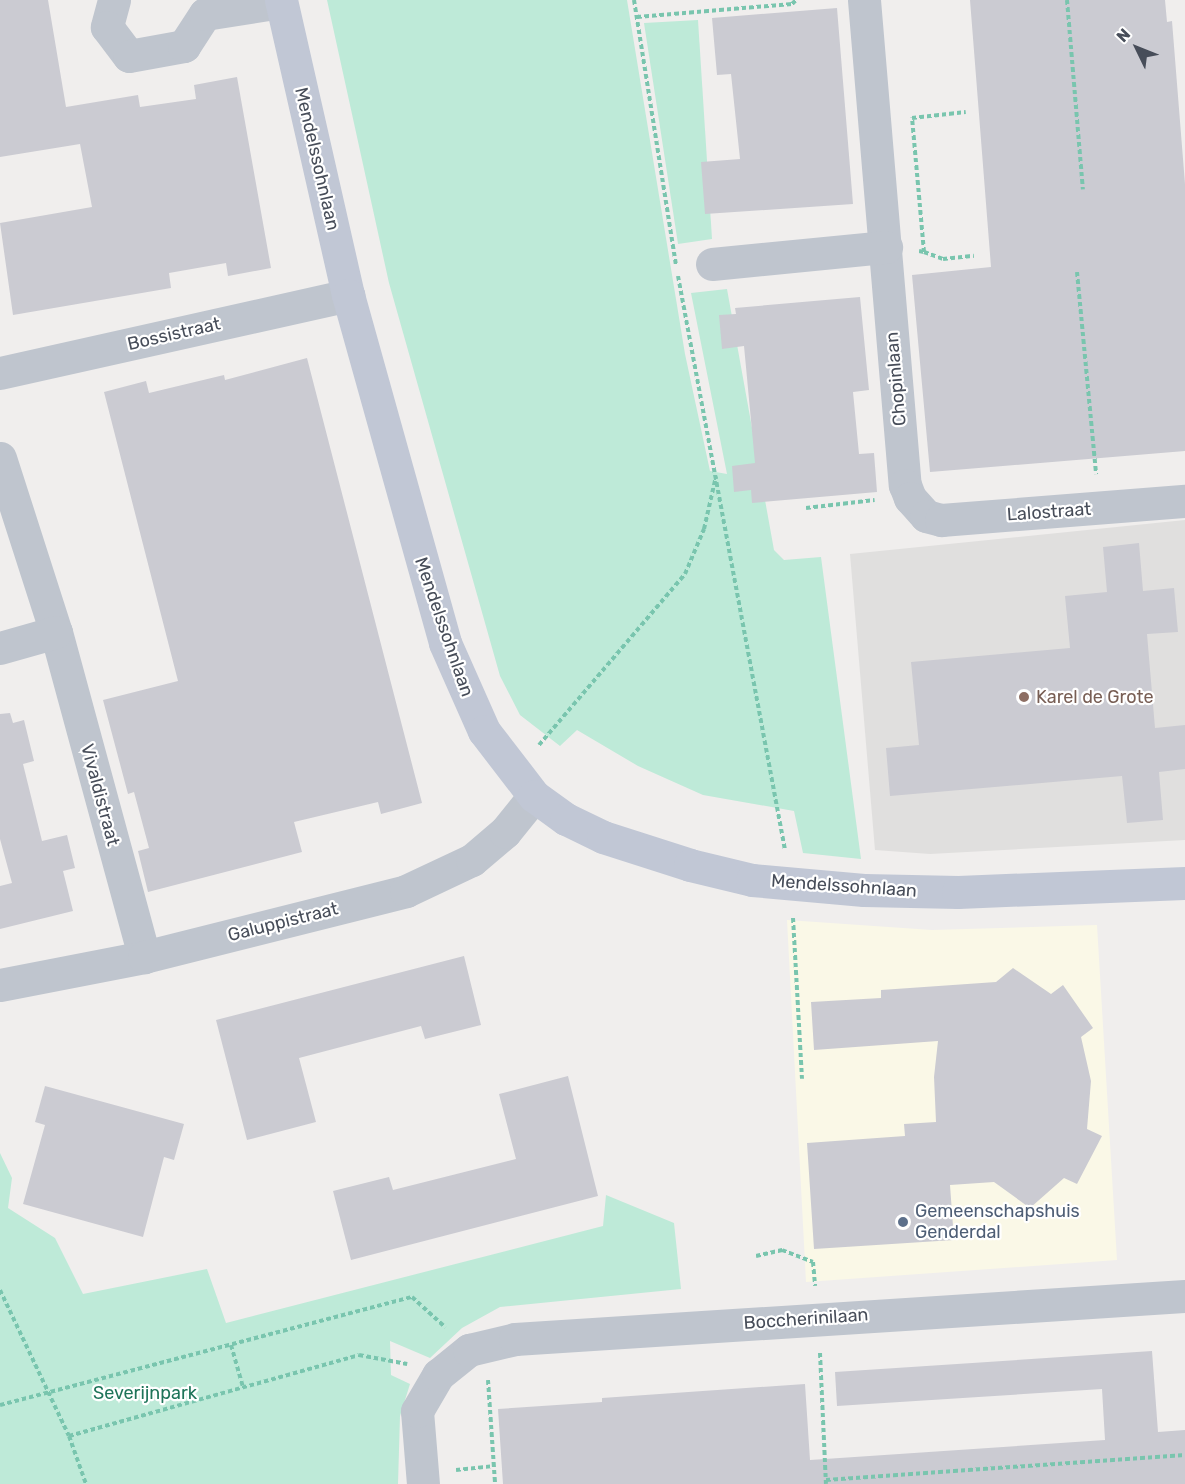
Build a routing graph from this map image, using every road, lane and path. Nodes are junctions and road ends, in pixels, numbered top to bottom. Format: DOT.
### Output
graph roads {
  1 [pos="114,0"];
  2 [pos="634,0"];
  3 [pos="796,0"];
  4 [pos="864,0"];
  5 [pos="1067,0"];
  6 [pos="281,1"];
  7 [pos="199,7"];
  8 [pos="637,17"];
  9 [pos="966,112"];
  10 [pos="1083,189"];
  11 [pos="886,247"];
  12 [pos="924,252"];
  13 [pos="974,256"];
  14 [pos="712,264"];
  15 [pos="1077,272"];
  16 [pos="348,295"];
  17 [pos="0,373"];
  18 [pos="0,458"];
  19 [pos="717,472"];
  20 [pos="1185,501"];
  21 [pos="916,508"];
  22 [pos="1100,508"];
  23 [pos="56,633"];
  24 [pos="0,648"];
  25 [pos="510,769"];
  26 [pos="534,796"];
  27 [pos="786,858"];
  28 [pos="1185,883"];
  29 [pos="793,913"];
  30 [pos="144,957"];
  31 [pos="0,985"];
  32 [pos="802,1079"];
  33 [pos="756,1256"];
  34 [pos="0,1290"];
  35 [pos="1185,1296"];
  36 [pos="818,1318"];
  37 [pos="231,1345"];
  38 [pos="478,1348"];
  39 [pos="438,1375"];
  40 [pos="243,1387"];
  41 [pos="48,1393"];
  42 [pos="0,1405"];
  43 [pos="69,1436"];
  44 [pos="1185,1455"];
  45 [pos="826,1482"];
  46 [pos="86,1484"];
  47 [pos="423,1484"];
  48 [pos="495,1484"];
  1 -- 7 [label="street, Mendelssohnlaan"];
  2 -- 8 [label="path"];
  3 -- 8 [label="path"];
  4 -- 11 [label="street, Chopinlaan"];
  5 -- 10 [label="path"];
  6 -- 7 [label="street, Mendelssohnlaan"];
  6 -- 16 [label="street, Mendelssohnlaan"];
  8 -- 19 [label="path"];
  9 -- 12 [label="path"];
  11 -- 12 [label="path"];
  11 -- 14 [label="street"];
  11 -- 21 [label="street, Chopinlaan"];
  12 -- 13 [label="path"];
  15 -- 22 [label="path"];
  16 -- 17 [label="street, Bossistraat"];
  16 -- 25 [label="street, Mendelssohnlaan"];
  18 -- 23 [label="street, Vivaldistraat"];
  19 -- 25 [label="path"];
  19 -- 27 [label="path"];
  20 -- 22 [label="street, Lalostraat"];
  21 -- 22 [label="street, Lalostraat"];
  23 -- 24 [label="street"];
  23 -- 30 [label="street, Vivaldistraat"];
  25 -- 26 [label="street, Mendelssohnlaan"];
  26 -- 28 [label="street, Mendelssohnlaan"];
  26 -- 30 [label="street, Galuppistraat"];
  29 -- 32 [label="path"];
  30 -- 31 [label="street, Galuppistraat"];
  33 -- 36 [label="path"];
  34 -- 41 [label="path"];
  35 -- 36 [label="street, Boccherinilaan"];
  36 -- 38 [label="street, Boccherinilaan"];
  36 -- 45 [label="path"];
  37 -- 38 [label="path"];
  37 -- 40 [label="path"];
  37 -- 41 [label="path"];
  38 -- 39 [label="street, Boccherinilaan"];
  38 -- 48 [label="path"];
  39 -- 40 [label="path"];
  39 -- 47 [label="street"];
  40 -- 43 [label="path"];
  41 -- 42 [label="path"];
  41 -- 43 [label="path"];
  43 -- 46 [label="path"];
  44 -- 45 [label="path"];
}
